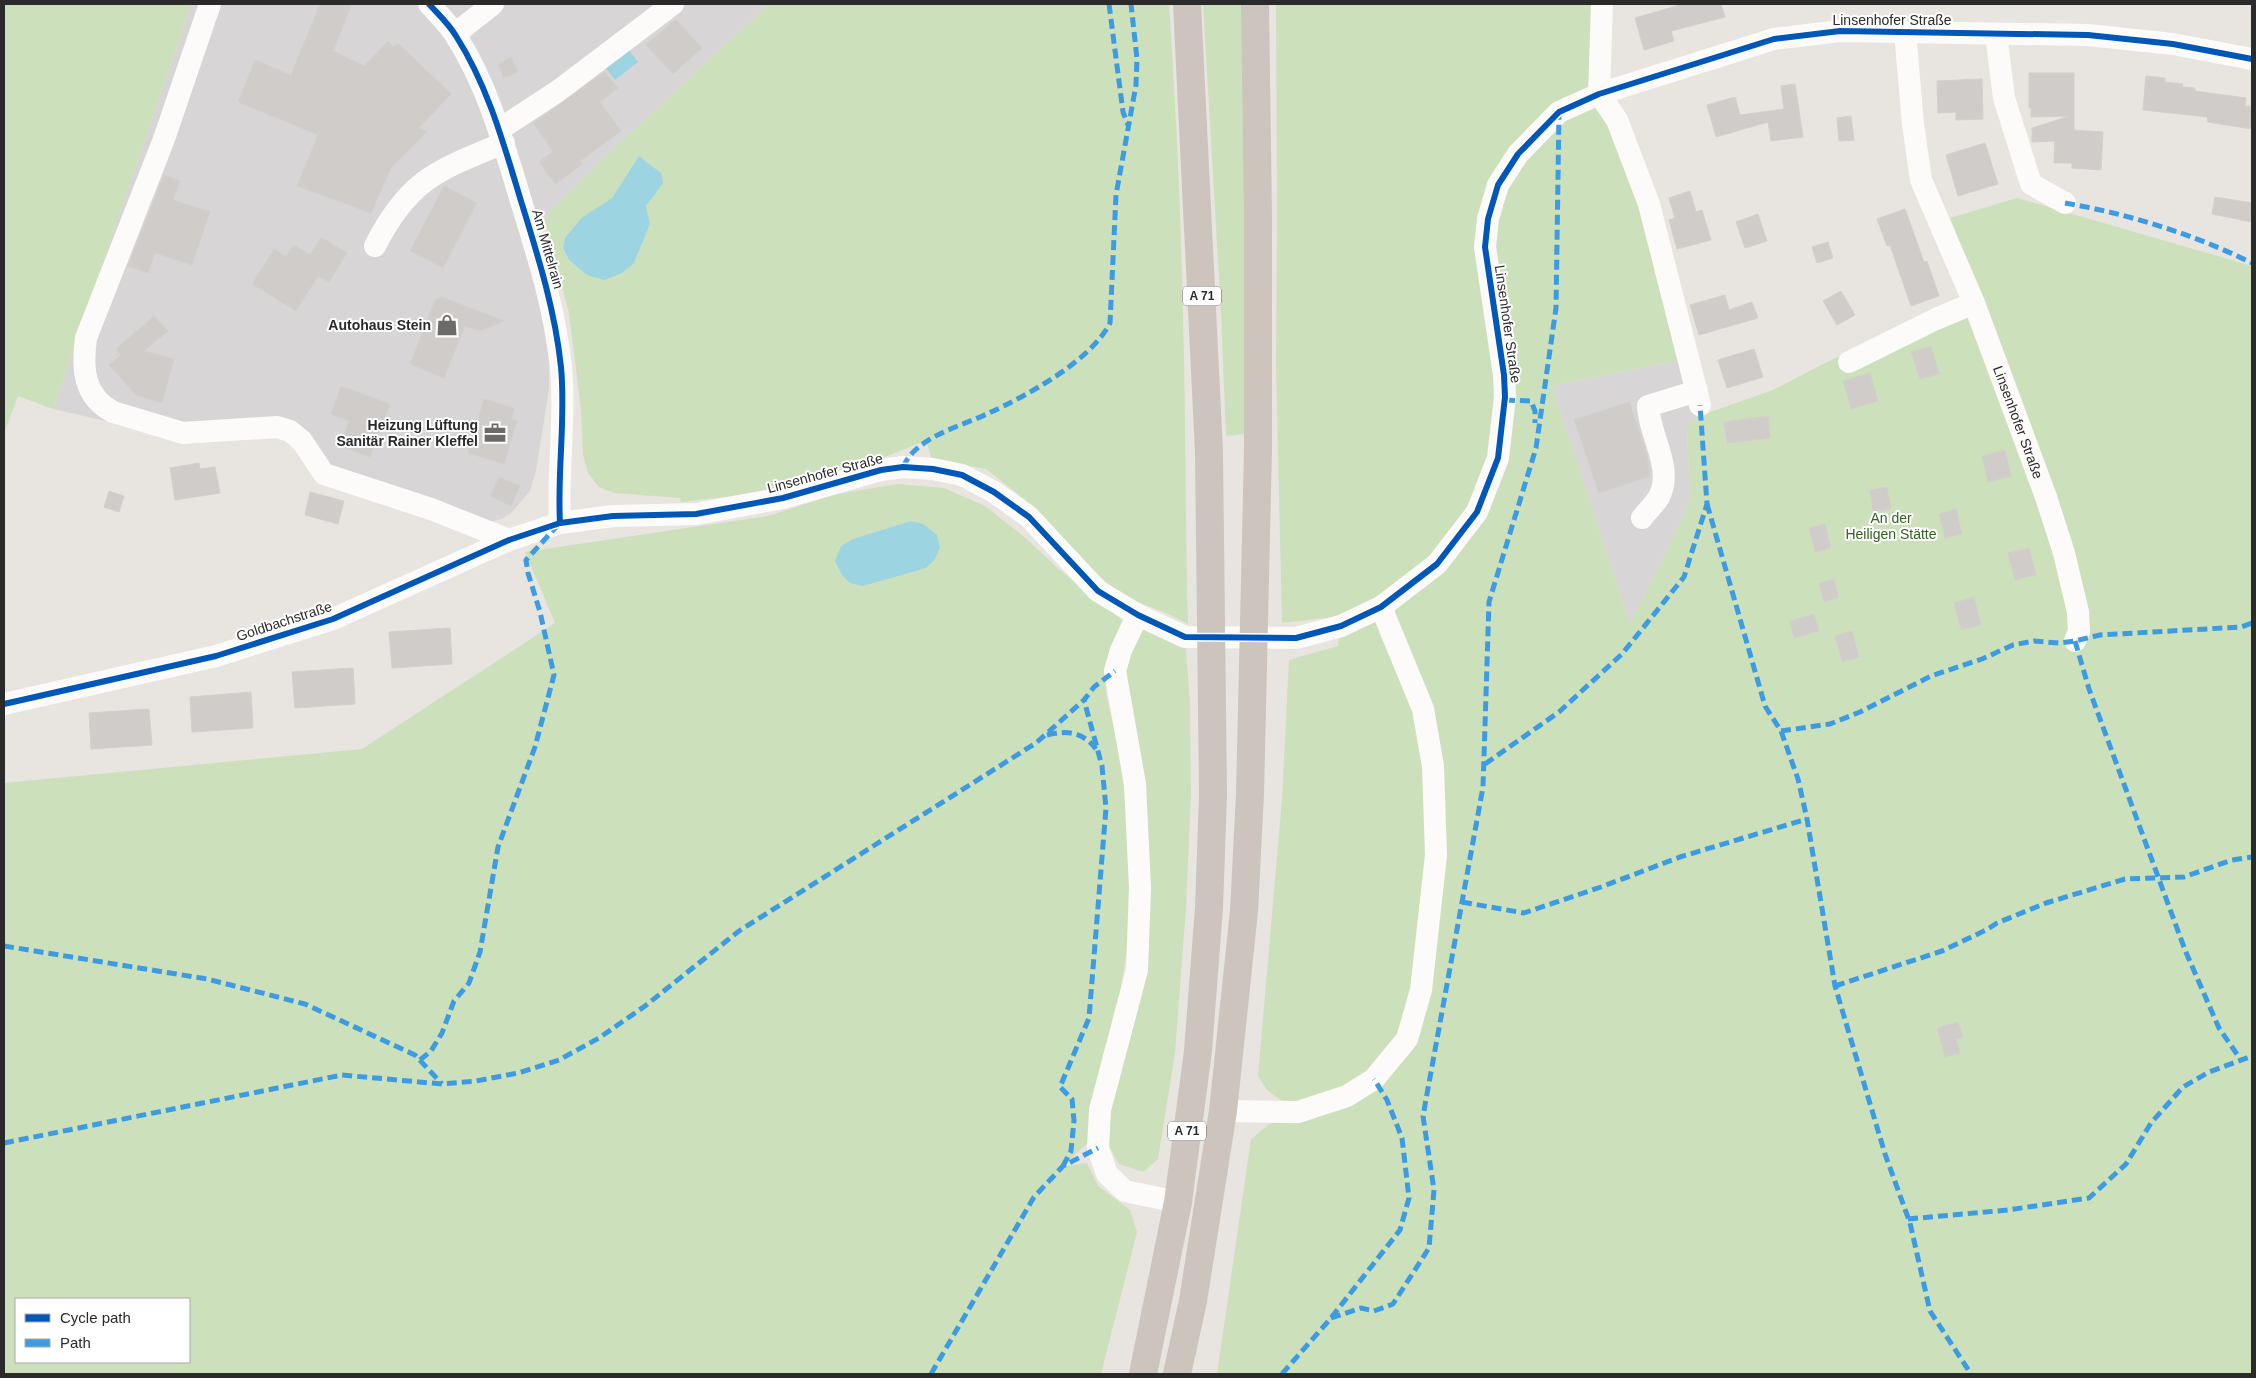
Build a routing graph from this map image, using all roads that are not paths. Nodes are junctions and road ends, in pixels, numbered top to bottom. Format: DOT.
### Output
graph roads {
  1 [pos="210,4"];
  2 [pos="429,4"];
  3 [pos="493,4"];
  4 [pos="673,4"];
  5 [pos="1187,4"];
  6 [pos="1254,4"];
  7 [pos="1602,4"];
  8 [pos="1905,32"];
  9 [pos="455,34"];
  10 [pos="1996,34"];
  11 [pos="2252,59"];
  12 [pos="1600,94"];
  13 [pos="502,136"];
  14 [pos="2065,203"];
  15 [pos="375,246"];
  16 [pos="1974,303"];
  17 [pos="1849,362"];
  18 [pos="1642,518"];
  19 [pos="560,523"];
  20 [pos="509,540"];
  21 [pos="1380,607"];
  22 [pos="1138,615"];
  23 [pos="2075,641"];
  24 [pos="4,704"];
  25 [pos="1223,1111"];
  26 [pos="1178,1202"];
  27 [pos="1143,1374"];
  28 [pos="1177,1374"];
  1 -- 20 [label="street"];
  2 -- 9 [label="street, Am Mittelrain"];
  3 -- 9 [label="street"];
  4 -- 13 [label="street"];
  5 -- 26 [label="highway, A 71"];
  6 -- 25 [label="highway, A 71"];
  7 -- 12 [label="street"];
  8 -- 10 [label="street, Linsenhofer Straße"];
  8 -- 12 [label="street, Linsenhofer Straße"];
  8 -- 16 [label="street, Linsenhofer Straße"];
  9 -- 13 [label="street, Am Mittelrain"];
  10 -- 11 [label="street, Linsenhofer Straße"];
  10 -- 14 [label="street"];
  12 -- 18 [label="street"];
  12 -- 21 [label="street, Linsenhofer Straße"];
  13 -- 15 [label="street"];
  13 -- 19 [label="street, Am Mittelrain"];
  16 -- 17 [label="street"];
  16 -- 23 [label="street, Linsenhofer Straße"];
  19 -- 20 [label="street, Goldbachstraße"];
  19 -- 22 [label="street, Linsenhofer Straße"];
  20 -- 24 [label="street, Goldbachstraße"];
  21 -- 22 [label="street, Linsenhofer Straße"];
  21 -- 25 [label="street"];
  22 -- 26 [label="street"];
  25 -- 28 [label="highway, A 71"];
  26 -- 27 [label="highway, A 71"];
}
